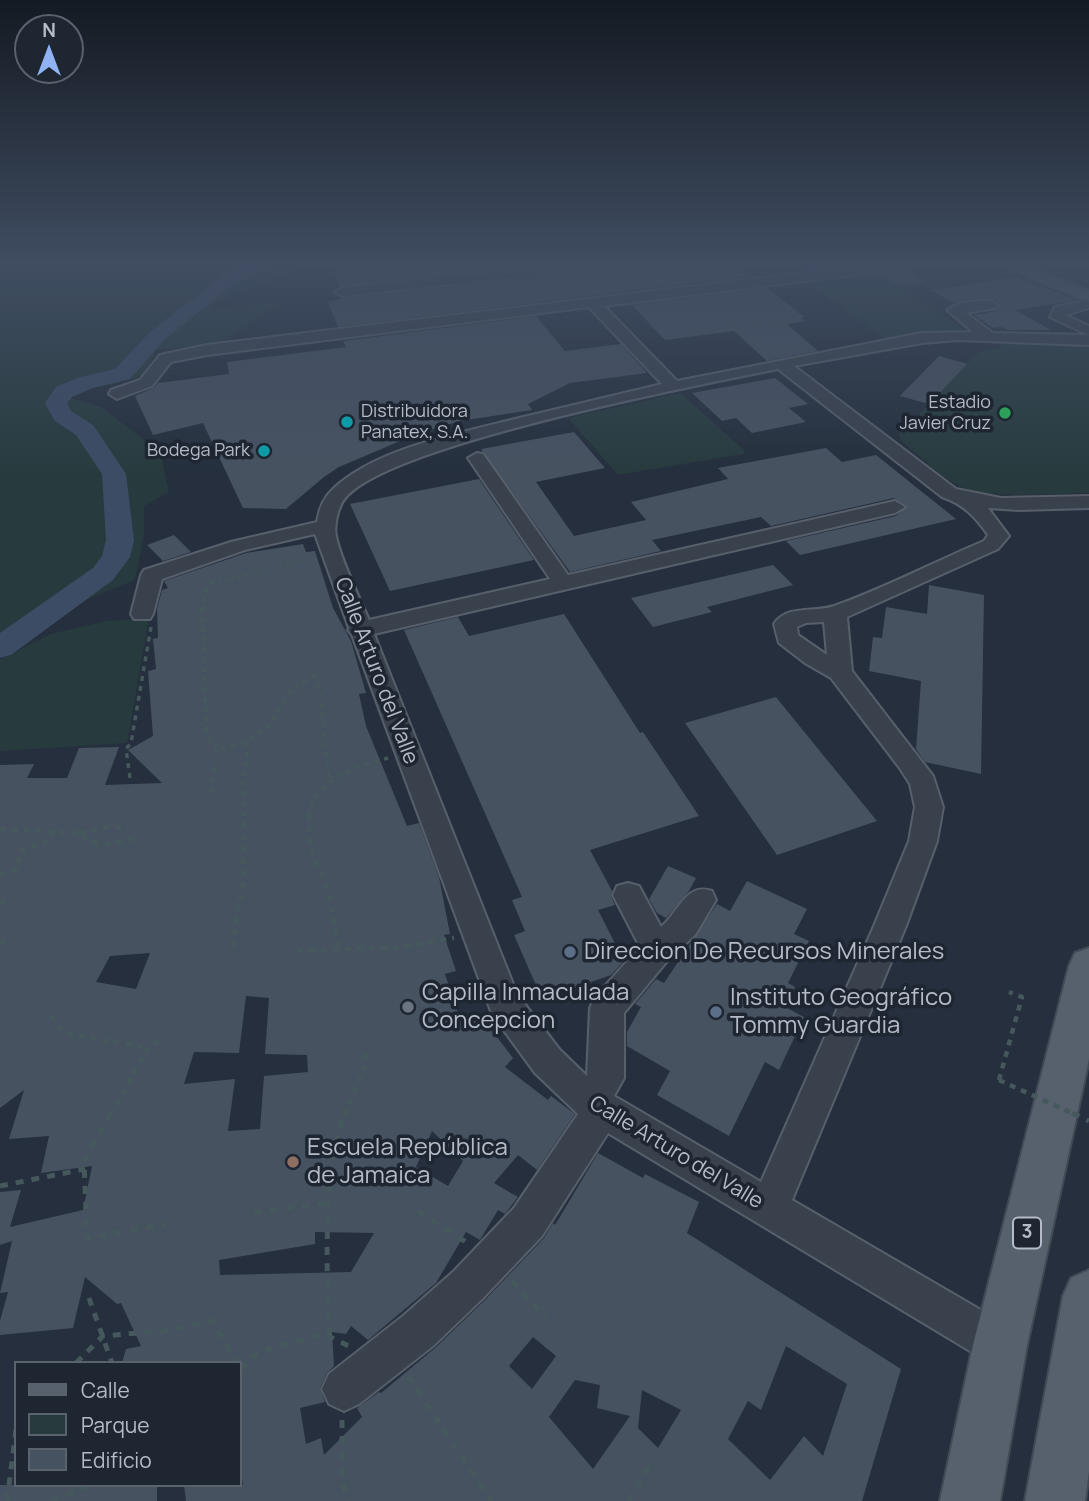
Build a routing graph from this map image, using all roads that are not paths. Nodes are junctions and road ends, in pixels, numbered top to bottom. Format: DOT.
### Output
graph roads {
  1 [pos="365,334"];
  2 [pos="390,334"];
  3 [pos="623,334"];
  4 [pos="985,334"];
  5 [pos="989,337"];
  6 [pos="1089,340"];
  7 [pos="309,342"];
  8 [pos="211,357"];
  9 [pos="775,361"];
  10 [pos="673,386"];
  11 [pos="117,394"];
  12 [pos="477,458"];
  13 [pos="967,500"];
  14 [pos="1089,502"];
  15 [pos="895,507"];
  16 [pos="326,526"];
  17 [pos="563,583"];
  18 [pos="142,614"];
  19 [pos="835,614"];
  20 [pos="359,630"];
  21 [pos="840,673"];
  22 [pos="628,895"];
  23 [pos="701,900"];
  24 [pos="657,950"];
  25 [pos="1089,966"];
  26 [pos="596,1105"];
  27 [pos="769,1208"];
  28 [pos="1089,1296"];
  29 [pos="1000,1345"];
  30 [pos="344,1389"];
  31 [pos="970,1501"];
  32 [pos="1055,1501"];
  1 -- 7 [label="street"];
  2 -- 7 [label="street"];
  3 -- 10 [label="street"];
  4 -- 5 [label="street"];
  5 -- 6 [label="street"];
  5 -- 9 [label="street"];
  7 -- 8 [label="street"];
  7 -- 8 [label="street"];
  8 -- 11 [label="street"];
  9 -- 10 [label="street"];
  9 -- 13 [label="street"];
  10 -- 16 [label="street"];
  12 -- 17 [label="street"];
  13 -- 14 [label="street"];
  13 -- 19 [label="street"];
  15 -- 17 [label="street"];
  16 -- 18 [label="street"];
  16 -- 20 [label="street, Calle Arturo del Valle"];
  17 -- 20 [label="street"];
  19 -- 21 [label="street"];
  19 -- 21 [label="street"];
  20 -- 26 [label="street, Calle Arturo del Valle"];
  21 -- 27 [label="street"];
  22 -- 24 [label="street"];
  23 -- 24 [label="street"];
  24 -- 26 [label="street"];
  25 -- 29 [label="main road, 3"];
  26 -- 27 [label="street, Calle Arturo del Valle"];
  26 -- 30 [label="street"];
  27 -- 29 [label="street, Calle Arturo del Valle"];
  28 -- 32 [label="main road"];
  29 -- 31 [label="main road, 3"];
}
